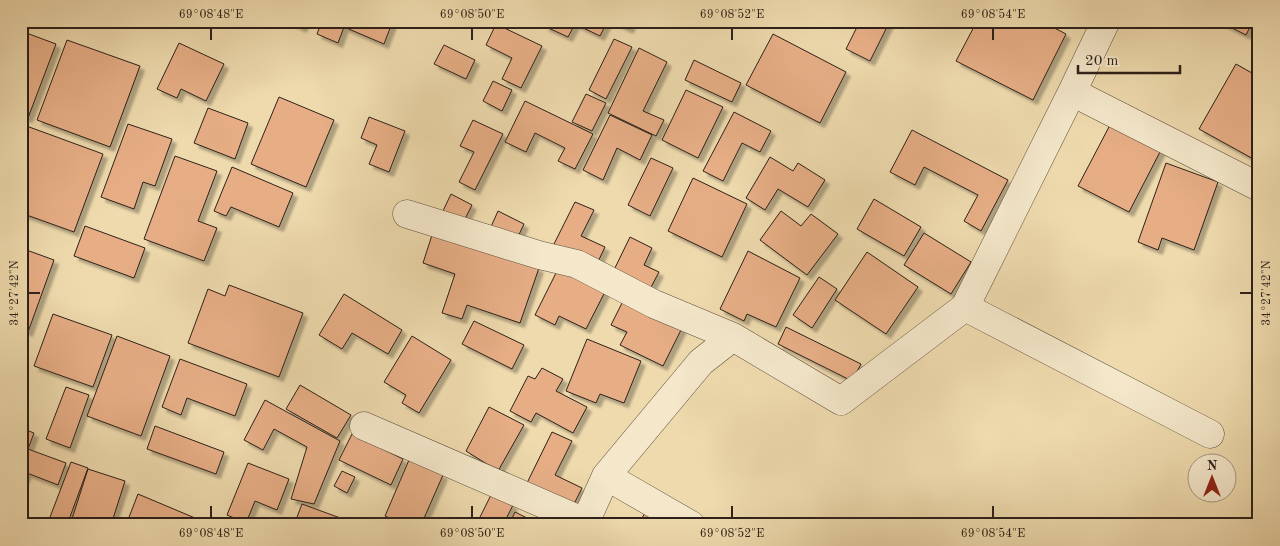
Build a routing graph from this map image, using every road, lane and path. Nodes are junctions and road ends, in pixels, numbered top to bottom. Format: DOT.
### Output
graph roads {
  1 [pos="1106,21"];
  2 [pos="1072,92"];
  3 [pos="1259,187"];
  4 [pos="407,214"];
  5 [pos="965,307"];
  6 [pos="733,337"];
  7 [pos="364,426"];
  8 [pos="1210,434"];
  9 [pos="606,476"];
  10 [pos="584,523"];
  11 [pos="691,525"];
  1 -- 2 [label="street"];
  2 -- 3 [label="street"];
  2 -- 5 [label="street"];
  4 -- 6 [label="street"];
  5 -- 6 [label="street"];
  5 -- 8 [label="street"];
  6 -- 9 [label="street"];
  7 -- 10 [label="street"];
  9 -- 10 [label="street"];
  9 -- 11 [label="street"];
}
